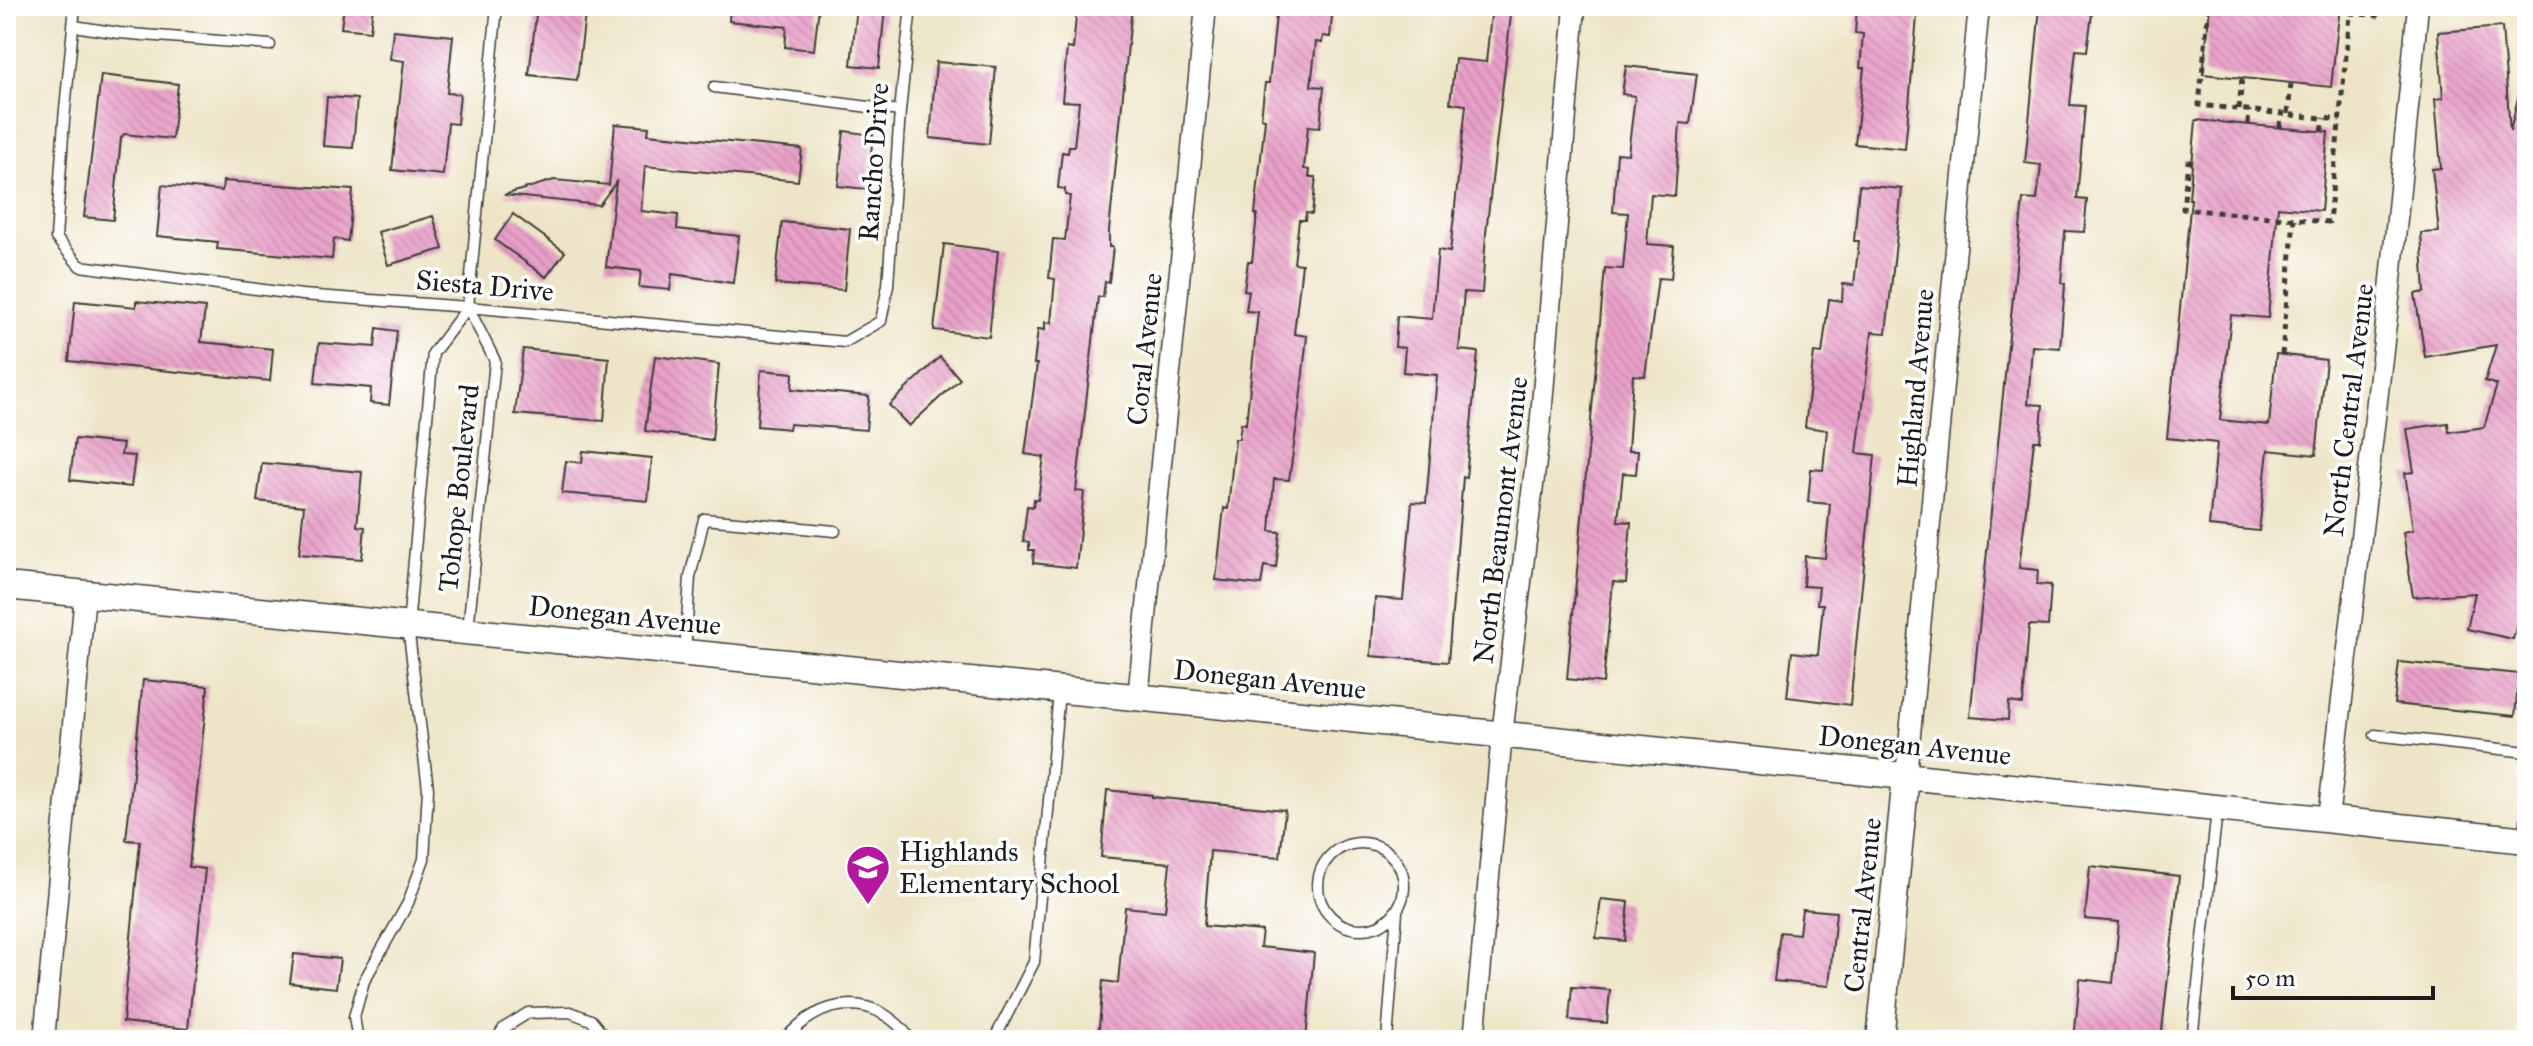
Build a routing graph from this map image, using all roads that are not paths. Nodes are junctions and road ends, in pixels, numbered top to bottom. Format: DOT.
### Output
graph roads {
  1 [pos="75,6"];
  2 [pos="497,6"];
  3 [pos="911,6"];
  4 [pos="1206,6"];
  5 [pos="1575,6"];
  6 [pos="1979,6"];
  7 [pos="2418,6"];
  8 [pos="74,26"];
  9 [pos="270,45"];
  10 [pos="714,87"];
  11 [pos="900,111"];
  12 [pos="468,307"];
  13 [pos="881,321"];
  14 [pos="835,531"];
  15 [pos="6,586"];
  16 [pos="85,594"];
  17 [pos="408,626"];
  18 [pos="468,632"];
  19 [pos="684,653"];
  20 [pos="1059,690"];
  21 [pos="1138,698"];
  22 [pos="1502,734"];
  23 [pos="2375,735"];
  24 [pos="2527,752"];
  25 [pos="1906,776"];
  26 [pos="2217,808"];
  27 [pos="2527,809"];
  28 [pos="2328,819"];
  29 [pos="2526,840"];
  30 [pos="1397,912"];
  31 [pos="44,1040"];
  32 [pos="358,1040"];
  33 [pos="496,1040"];
  34 [pos="607,1040"];
  35 [pos="785,1040"];
  36 [pos="911,1040"];
  37 [pos="994,1040"];
  38 [pos="1387,1040"];
  39 [pos="1474,1040"];
  40 [pos="1880,1040"];
  41 [pos="2192,1040"];
  1 -- 8 [label="lane"];
  2 -- 12 [label="lane"];
  3 -- 11 [label="lane, Rancho Drive"];
  4 -- 21 [label="street, Coral Avenue"];
  5 -- 22 [label="street, North Beaumont Avenue"];
  6 -- 25 [label="street, Highland Avenue"];
  7 -- 28 [label="street, North Central Avenue"];
  8 -- 9 [label="lane"];
  8 -- 12 [label="lane, Siesta Drive"];
  10 -- 11 [label="lane"];
  11 -- 13 [label="lane, Rancho Drive"];
  12 -- 13 [label="lane, Siesta Drive"];
  12 -- 17 [label="lane, Tohope Boulevard"];
  12 -- 18 [label="lane, Tohope Boulevard"];
  14 -- 19 [label="lane"];
  15 -- 16 [label="street, Donegan Avenue"];
  16 -- 17 [label="street, Donegan Avenue"];
  16 -- 31 [label="street"];
  17 -- 18 [label="street, Donegan Avenue"];
  17 -- 32 [label="lane, Tohope Boulevard"];
  18 -- 19 [label="street, Donegan Avenue"];
  19 -- 20 [label="street, Donegan Avenue"];
  20 -- 21 [label="street, Donegan Avenue"];
  20 -- 37 [label="lane"];
  21 -- 22 [label="street, Donegan Avenue"];
  22 -- 25 [label="street, Donegan Avenue"];
  22 -- 39 [label="street, North Beaumont Avenue"];
  23 -- 24 [label="lane"];
  25 -- 26 [label="street, Donegan Avenue"];
  25 -- 40 [label="street, Central Avenue"];
  26 -- 28 [label="street, Donegan Avenue"];
  26 -- 41 [label="lane"];
  27 -- 29 [label="lane"];
  28 -- 29 [label="street, Donegan Avenue"];
  30 -- 30 [label="lane"];
  30 -- 38 [label="lane"];
  33 -- 34 [label="lane"];
  35 -- 36 [label="lane"];
}
